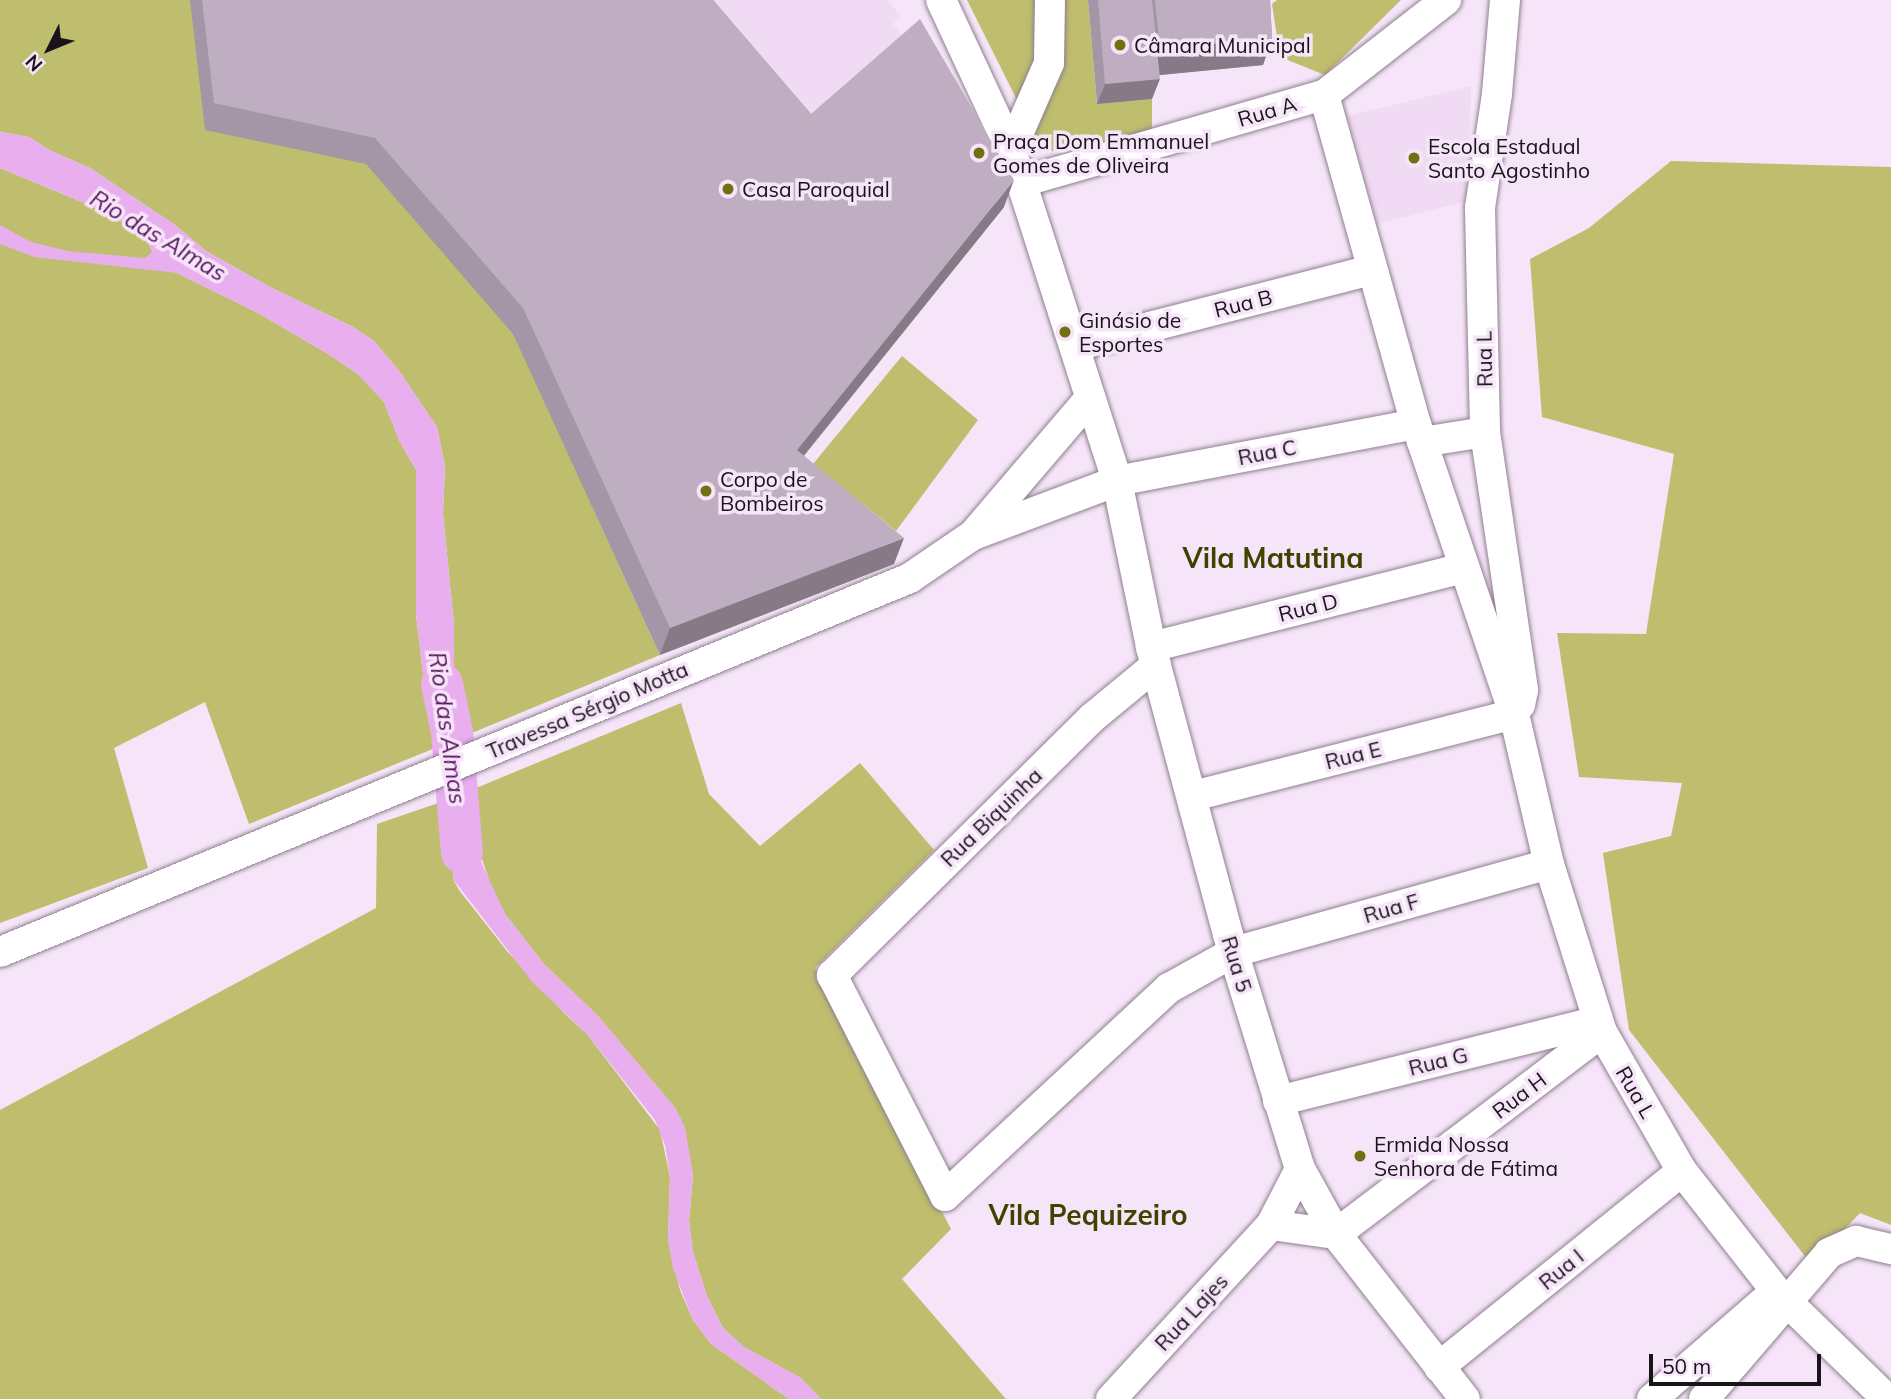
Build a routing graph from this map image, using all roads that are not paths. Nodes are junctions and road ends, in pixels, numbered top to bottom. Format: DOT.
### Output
graph roads {
  1 [pos="941,0"];
  2 [pos="1050,0"];
  3 [pos="1446,0"];
  4 [pos="1505,0"];
  5 [pos="1324,95"];
  6 [pos="1011,150"];
  7 [pos="1022,182"];
  8 [pos="1371,271"];
  9 [pos="1075,346"];
  10 [pos="1090,398"];
  11 [pos="1485,432"];
  12 [pos="1419,433"];
  13 [pos="1117,481"];
  14 [pos="973,535"];
  15 [pos="1464,568"];
  16 [pos="1153,656"];
  17 [pos="1514,715"];
  18 [pos="1193,796"];
  19 [pos="1549,864"];
  20 [pos="0,952"];
  21 [pos="1234,952"];
  22 [pos="1600,1026"];
  23 [pos="1278,1101"];
  24 [pos="1300,1169"];
  25 [pos="1682,1171"];
  26 [pos="1271,1225"];
  27 [pos="1336,1234"];
  28 [pos="1891,1249"];
  29 [pos="1782,1297"];
  30 [pos="1439,1367"];
  31 [pos="1111,1399"];
  32 [pos="1465,1399"];
  33 [pos="1652,1399"];
  34 [pos="1704,1399"];
  35 [pos="1887,1399"];
  1 -- 6 [label="street, Rua 5"];
  2 -- 6 [label="street"];
  3 -- 5 [label="street, Rua A"];
  4 -- 11 [label="street, Rua L"];
  5 -- 7 [label="street, Rua A"];
  5 -- 8 [label="street, Rua L"];
  6 -- 7 [label="street, Rua 5"];
  7 -- 9 [label="street, Rua 5"];
  8 -- 9 [label="street, Rua B"];
  8 -- 12 [label="street, Rua L"];
  9 -- 10 [label="street, Rua 5"];
  10 -- 13 [label="street, Rua 5"];
  10 -- 14 [label="street"];
  11 -- 12 [label="street, Rua C"];
  11 -- 17 [label="street, Rua L"];
  12 -- 13 [label="street, Rua C"];
  12 -- 15 [label="street, Rua L"];
  13 -- 14 [label="street, Rua C"];
  13 -- 16 [label="street, Rua 5"];
  14 -- 20 [label="street, Travessa Sérgio Motta"];
  15 -- 16 [label="street, Rua D"];
  15 -- 17 [label="street, Rua L"];
  16 -- 18 [label="street, Rua 5"];
  16 -- 21 [label="street, Rua Biquinha"];
  17 -- 18 [label="street, Rua E"];
  17 -- 19 [label="street, Rua L"];
  18 -- 21 [label="street, Rua 5"];
  19 -- 21 [label="street, Rua F"];
  19 -- 22 [label="street, Rua L"];
  21 -- 23 [label="street, Rua 5"];
  22 -- 23 [label="street, Rua G"];
  22 -- 25 [label="street, Rua L"];
  22 -- 27 [label="street, Rua H"];
  23 -- 24 [label="street, Rua 5"];
  24 -- 26 [label="street, Rua Lajes"];
  24 -- 27 [label="street, Rua 5"];
  25 -- 29 [label="street, Rua L"];
  25 -- 30 [label="street, Rua I"];
  26 -- 27 [label="street"];
  26 -- 31 [label="street, Rua Lajes"];
  27 -- 30 [label="street, Rua 5"];
  28 -- 29 [label="street"];
  29 -- 33 [label="street"];
  29 -- 34 [label="street"];
  29 -- 35 [label="street, Rua L"];
  30 -- 32 [label="street, Rua 5"];
}
